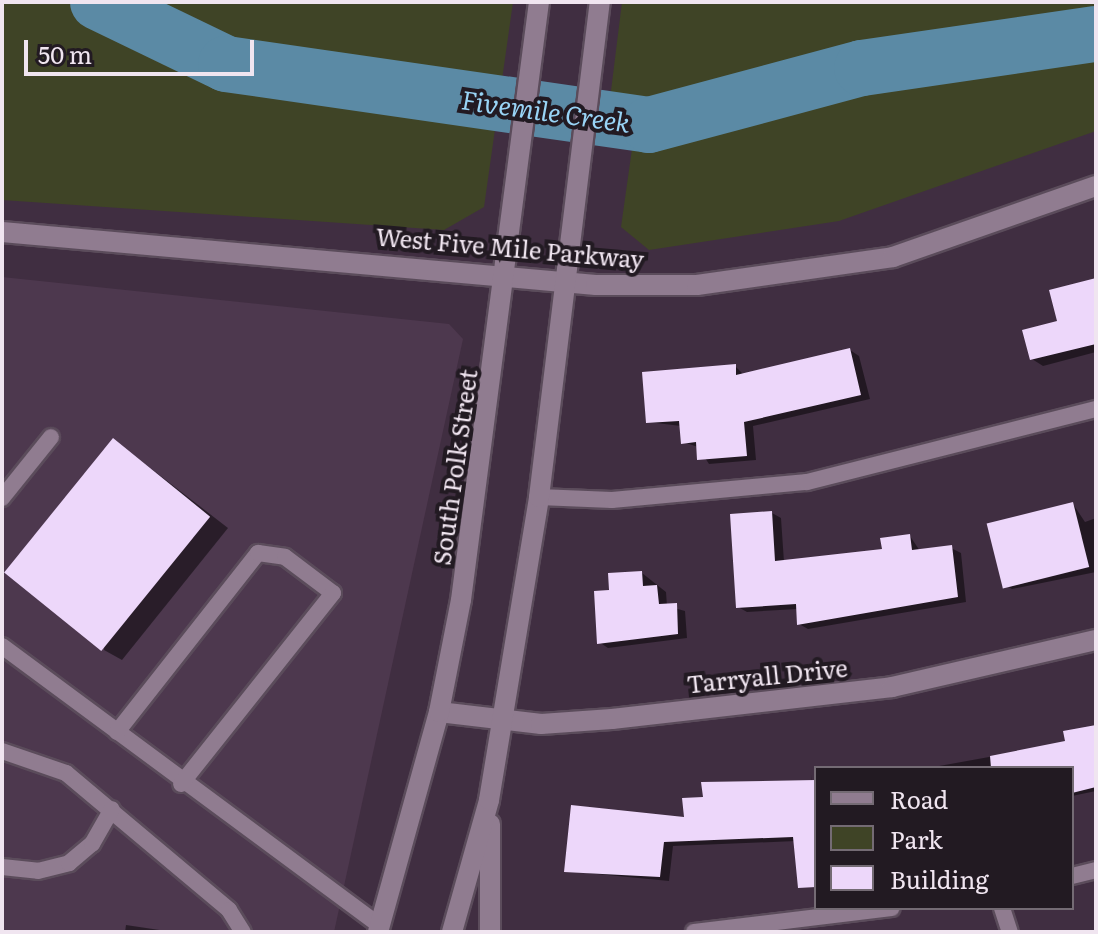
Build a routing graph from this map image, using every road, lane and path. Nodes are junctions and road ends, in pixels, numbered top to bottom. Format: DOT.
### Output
graph roads {
  1 [pos="539,2"];
  2 [pos="600,2"];
  3 [pos="1096,186"];
  4 [pos="2,232"];
  5 [pos="507,274"];
  6 [pos="565,282"];
  7 [pos="1096,409"];
  8 [pos="51,437"];
  9 [pos="539,497"];
  10 [pos="2,498"];
  11 [pos="1096,640"];
  12 [pos="2,646"];
  13 [pos="439,712"];
  14 [pos="503,721"];
  15 [pos="117,732"];
  16 [pos="2,751"];
  17 [pos="181,784"];
  18 [pos="489,800"];
  19 [pos="112,809"];
  20 [pos="2,867"];
  21 [pos="1096,870"];
  22 [pos="1074,876"];
  23 [pos="876,910"];
  24 [pos="1003,910"];
  25 [pos="379,929"];
  26 [pos="243,932"];
  27 [pos="452,932"];
  28 [pos="490,932"];
  29 [pos="694,932"];
  30 [pos="1010,932"];
  1 -- 5 [label="main road, South Polk Street"];
  2 -- 6 [label="main road"];
  3 -- 6 [label="main road, West Five Mile Parkway"];
  4 -- 5 [label="main road, West Five Mile Parkway"];
  5 -- 6 [label="main road, West Five Mile Parkway"];
  5 -- 13 [label="main road, South Polk Street"];
  6 -- 9 [label="main road"];
  7 -- 9 [label="lane"];
  8 -- 10 [label="lane"];
  9 -- 14 [label="main road"];
  11 -- 14 [label="main road, Tarryall Drive"];
  12 -- 15 [label="lane"];
  13 -- 14 [label="main road, Tarryall Drive"];
  13 -- 25 [label="main road, South Polk Street"];
  14 -- 18 [label="main road"];
  15 -- 17 [label="lane"];
  15 -- 17 [label="lane"];
  16 -- 19 [label="lane"];
  17 -- 25 [label="lane"];
  18 -- 27 [label="main road"];
  18 -- 28 [label="main road"];
  19 -- 20 [label="lane"];
  19 -- 26 [label="lane"];
  21 -- 22 [label="lane"];
  23 -- 29 [label="lane"];
  24 -- 30 [label="lane"];
}
